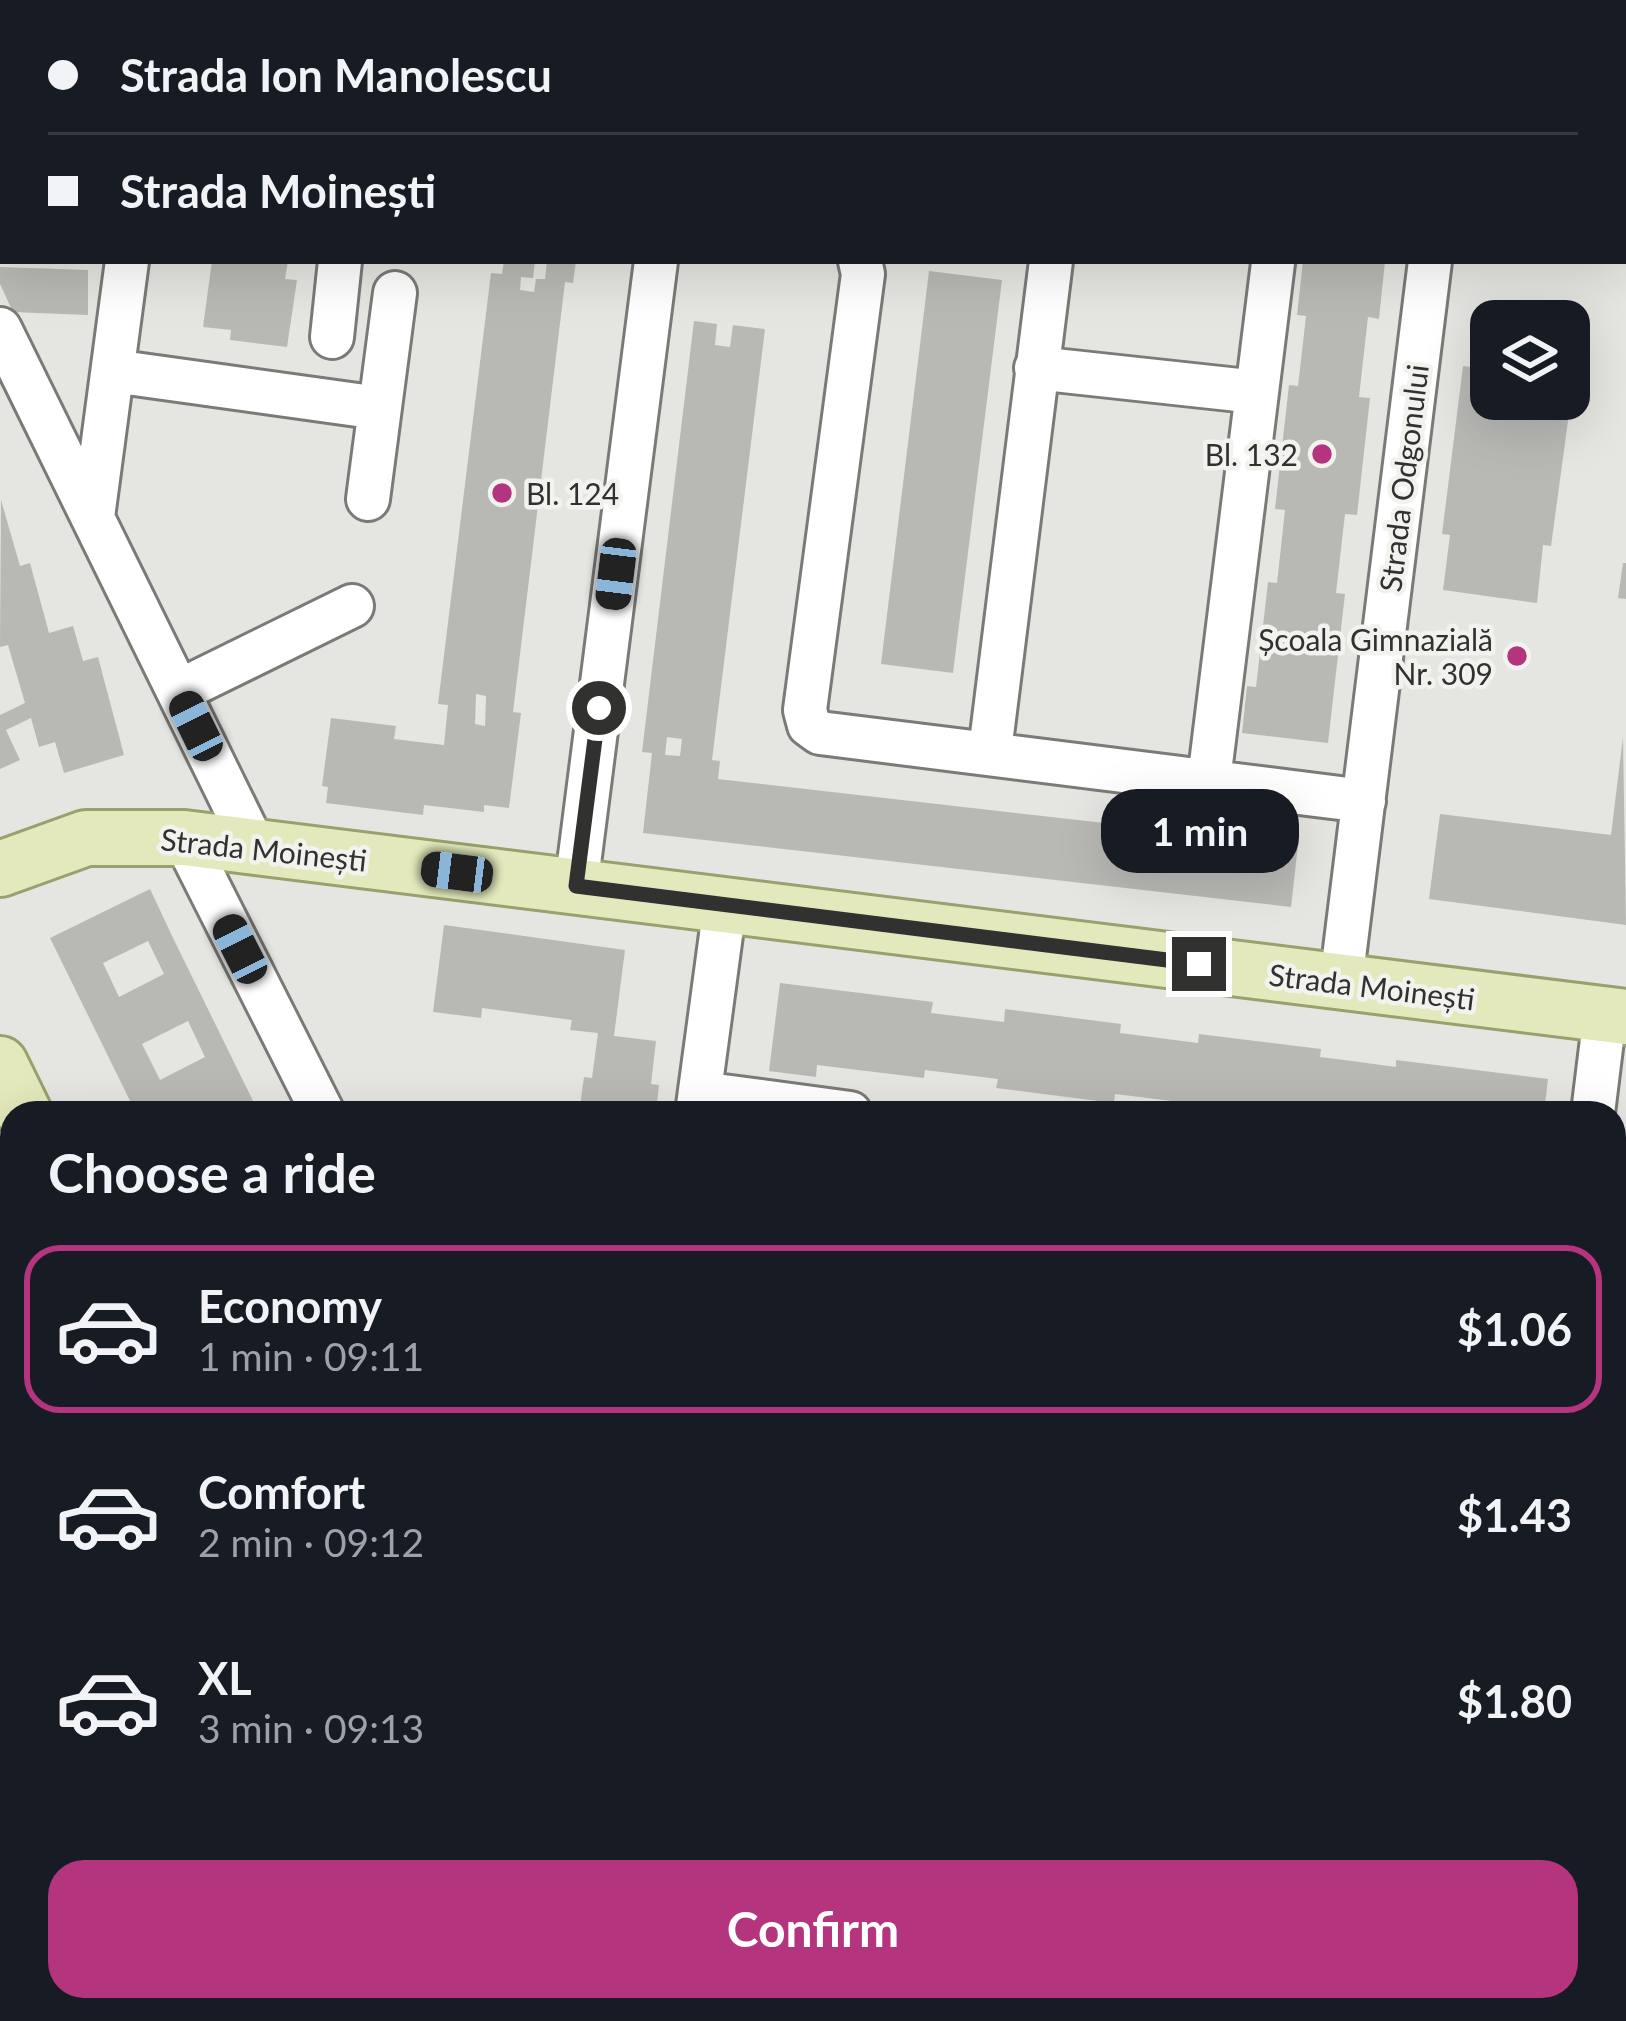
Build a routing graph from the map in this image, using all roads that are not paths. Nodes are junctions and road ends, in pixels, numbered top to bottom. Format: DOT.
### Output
graph roads {
  1 [pos="127,264"];
  2 [pos="340,264"];
  3 [pos="656,264"];
  4 [pos="861,264"];
  5 [pos="1051,264"];
  6 [pos="1273,264"];
  7 [pos="1430,264"];
  8 [pos="394,293"];
  9 [pos="0,329"];
  10 [pos="332,337"];
  11 [pos="1036,368"];
  12 [pos="112,371"];
  13 [pos="1257,392"];
  14 [pos="379,408"];
  15 [pos="368,500"];
  16 [pos="93,517"];
  17 [pos="352,606"];
  18 [pos="179,691"];
  19 [pos="989,751"];
  20 [pos="1209,780"];
  21 [pos="1364,801"];
  22 [pos="0,823"];
  23 [pos="111,835"];
  24 [pos="184,838"];
  25 [pos="254,846"];
  26 [pos="0,869"];
  27 [pos="576,886"];
  28 [pos="725,905"];
  29 [pos="1342,982"];
  30 [pos="1616,1016"];
  31 [pos="0,1064"];
  32 [pos="18,1101"];
  33 [pos="317,1101"];
  34 [pos="699,1101"];
  35 [pos="1596,1101"];
  1 -- 12 [label="street"];
  2 -- 10 [label="street"];
  3 -- 27 [label="street"];
  4 -- 19 [label="street"];
  5 -- 11 [label="street"];
  6 -- 13 [label="street"];
  7 -- 21 [label="street, Strada Odgonului"];
  8 -- 14 [label="street"];
  9 -- 16 [label="street"];
  11 -- 13 [label="street"];
  11 -- 19 [label="street"];
  12 -- 14 [label="street"];
  12 -- 16 [label="street"];
  13 -- 20 [label="street"];
  14 -- 15 [label="street"];
  16 -- 18 [label="street"];
  17 -- 18 [label="street"];
  18 -- 25 [label="street"];
  19 -- 20 [label="street"];
  20 -- 21 [label="street"];
  21 -- 29 [label="street, Strada Odgonului"];
  22 -- 23 [label="main road"];
  23 -- 24 [label="main road, Strada Moinești"];
  23 -- 26 [label="main road, Strada Moinești"];
  24 -- 25 [label="main road, Strada Moinești"];
  24 -- 33 [label="street"];
  25 -- 27 [label="main road, Strada Moinești"];
  27 -- 28 [label="main road, Strada Moinești"];
  28 -- 29 [label="main road, Strada Moinești"];
  28 -- 34 [label="street"];
  29 -- 30 [label="main road, Strada Moinești"];
  30 -- 35 [label="street, Strada Moinești"];
  31 -- 32 [label="main road"];
}
